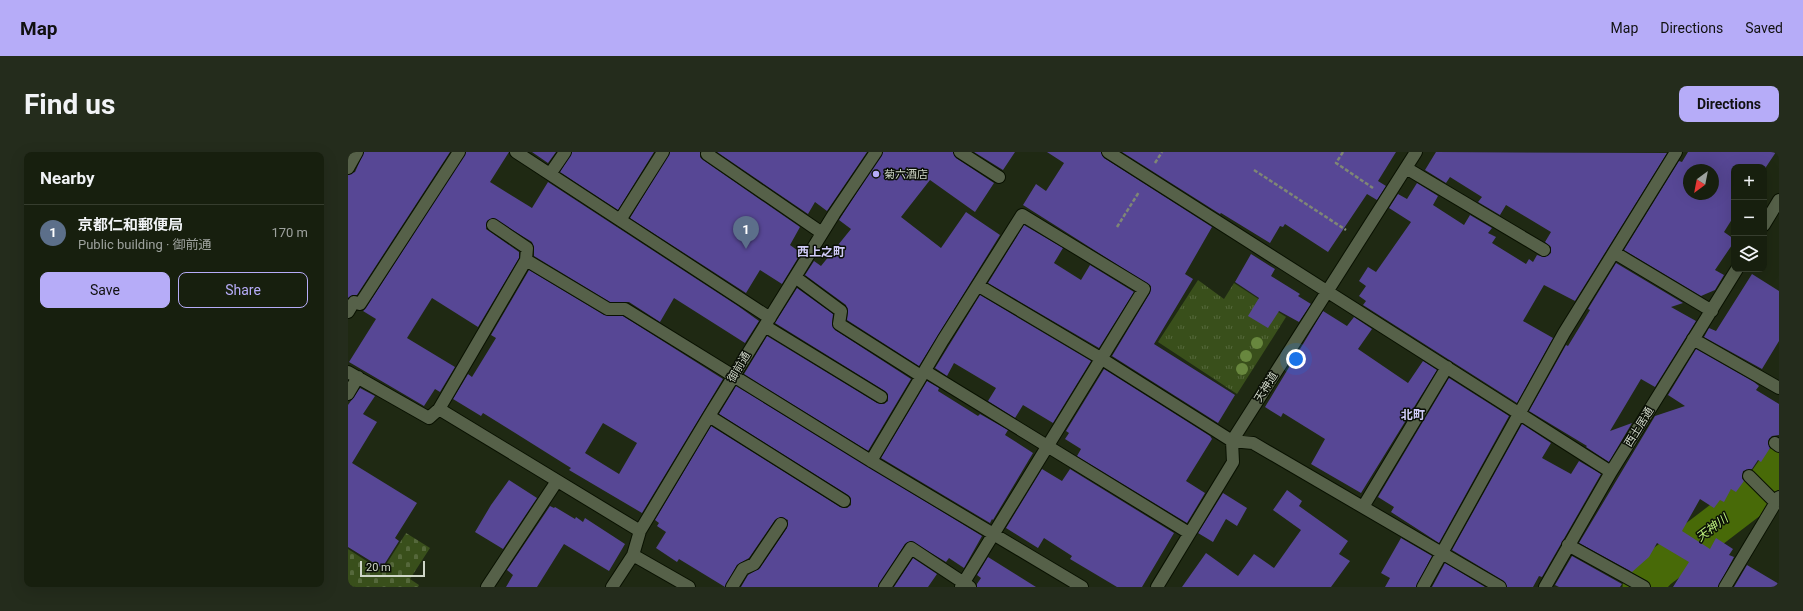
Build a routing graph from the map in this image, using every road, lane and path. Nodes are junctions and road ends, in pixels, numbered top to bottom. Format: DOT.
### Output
graph roads {
  1 [pos="357,152"];
  2 [pos="460,152"];
  3 [pos="516,152"];
  4 [pos="565,152"];
  5 [pos="663,152"];
  6 [pos="876,152"];
  7 [pos="960,152"];
  8 [pos="1108,152"];
  9 [pos="1342,152"];
  10 [pos="1416,152"];
  11 [pos="1676,152"];
  12 [pos="707,154"];
  13 [pos="348,168"];
  14 [pos="1406,168"];
  15 [pos="1254,170"];
  16 [pos="550,174"];
  17 [pos="999,177"];
  18 [pos="1148,178"];
  19 [pos="1387,197"];
  20 [pos="1779,200"];
  21 [pos="620,220"];
  22 [pos="1767,220"];
  23 [pos="493,225"];
  24 [pos="1117,227"];
  25 [pos="822,234"];
  26 [pos="1360,240"];
  27 [pos="1544,250"];
  28 [pos="1615,253"];
  29 [pos="526,260"];
  30 [pos="1735,272"];
  31 [pos="795,277"];
  32 [pos="979,286"];
  33 [pos="1328,290"];
  34 [pos="1712,310"];
  35 [pos="348,312"];
  36 [pos="767,322"];
  37 [pos="1693,339"];
  38 [pos="1102,359"];
  39 [pos="1447,367"];
  40 [pos="353,374"];
  41 [pos="923,374"];
  42 [pos="734,375"];
  43 [pos="1779,388"];
  44 [pos="348,394"];
  45 [pos="881,397"];
  46 [pos="439,409"];
  47 [pos="1520,413"];
  48 [pos="709,416"];
  49 [pos="1232,442"];
  50 [pos="1047,446"];
  51 [pos="871,461"];
  52 [pos="1611,472"];
  53 [pos="1749,476"];
  54 [pos="557,481"];
  55 [pos="1774,498"];
  56 [pos="844,501"];
  57 [pos="1363,507"];
  58 [pos="781,524"];
  59 [pos="640,531"];
  60 [pos="1189,533"];
  61 [pos="995,534"];
  62 [pos="1568,545"];
  63 [pos="1442,553"];
  64 [pos="633,554"];
  65 [pos="965,586"];
  66 [pos="487,587"];
  67 [pos="612,587"];
  68 [pos="689,587"];
  69 [pos="732,587"];
  70 [pos="885,587"];
  71 [pos="1082,587"];
  72 [pos="1157,587"];
  73 [pos="1423,587"];
  74 [pos="1500,587"];
  75 [pos="1545,587"];
  76 [pos="1644,587"];
  77 [pos="1725,587"];
  1 -- 13 [label="street"];
  2 -- 35 [label="street"];
  3 -- 16 [label="street"];
  4 -- 16 [label="street"];
  5 -- 21 [label="street"];
  6 -- 25 [label="street, 御前通"];
  7 -- 17 [label="street"];
  8 -- 18 [label="street"];
  9 -- 19 [label="path"];
  10 -- 14 [label="street, 天神道"];
  11 -- 28 [label="street"];
  12 -- 25 [label="street"];
  14 -- 19 [label="street, 天神道"];
  14 -- 27 [label="street"];
  15 -- 26 [label="path"];
  16 -- 21 [label="street"];
  18 -- 24 [label="path"];
  18 -- 33 [label="street"];
  19 -- 26 [label="street, 天神道"];
  20 -- 22 [label="street"];
  21 -- 36 [label="street"];
  23 -- 29 [label="street"];
  25 -- 31 [label="street, 御前通"];
  26 -- 33 [label="street, 天神道"];
  28 -- 34 [label="street"];
  28 -- 47 [label="street"];
  29 -- 42 [label="street"];
  29 -- 46 [label="street"];
  30 -- 34 [label="street, 西土居通"];
  31 -- 36 [label="street, 御前通"];
  31 -- 41 [label="street"];
  32 -- 38 [label="street"];
  32 -- 38 [label="street"];
  32 -- 41 [label="street"];
  33 -- 39 [label="street"];
  33 -- 49 [label="street, 天神道"];
  34 -- 37 [label="street, 西土居通"];
  36 -- 42 [label="street, 御前通"];
  36 -- 45 [label="street"];
  37 -- 43 [label="street"];
  37 -- 52 [label="street, 西土居通"];
  38 -- 49 [label="street"];
  38 -- 50 [label="street"];
  39 -- 47 [label="street"];
  39 -- 57 [label="street"];
  40 -- 44 [label="street"];
  40 -- 46 [label="street"];
  41 -- 50 [label="street"];
  41 -- 51 [label="street"];
  42 -- 48 [label="street, 御前通"];
  42 -- 51 [label="street"];
  46 -- 54 [label="street"];
  47 -- 52 [label="street"];
  47 -- 63 [label="street"];
  48 -- 56 [label="street"];
  48 -- 59 [label="street, 御前通"];
  49 -- 57 [label="street"];
  49 -- 60 [label="street"];
  50 -- 60 [label="street"];
  50 -- 61 [label="street"];
  51 -- 61 [label="street"];
  52 -- 62 [label="street, 西土居通"];
  53 -- 55 [label="street"];
  54 -- 59 [label="street"];
  54 -- 66 [label="street"];
  55 -- 77 [label="street"];
  57 -- 63 [label="street"];
  58 -- 69 [label="street"];
  59 -- 64 [label="street, 御前通"];
  60 -- 72 [label="street"];
  61 -- 65 [label="street"];
  61 -- 71 [label="street"];
  62 -- 75 [label="street, 西土居通"];
  62 -- 76 [label="street"];
  63 -- 73 [label="street"];
  63 -- 74 [label="street"];
  64 -- 67 [label="street, 御前通"];
  64 -- 68 [label="street"];
  65 -- 70 [label="street"];
}
